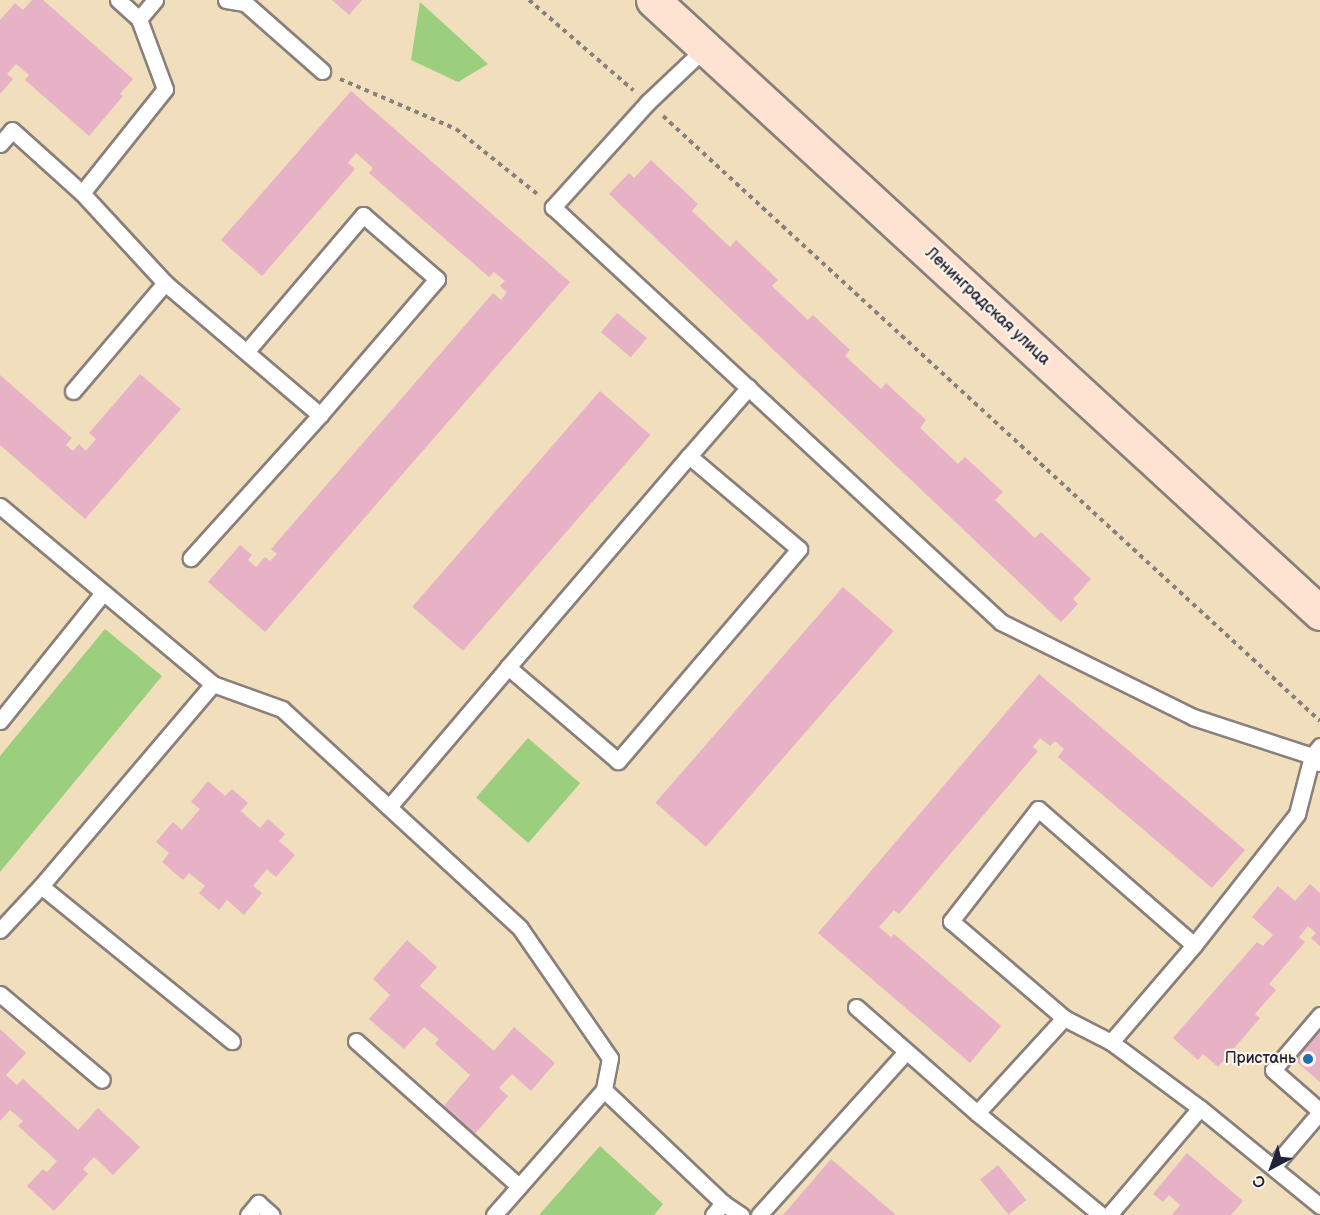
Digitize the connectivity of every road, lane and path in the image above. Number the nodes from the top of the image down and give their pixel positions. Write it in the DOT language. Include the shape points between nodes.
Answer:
graph roads {
  1 [pos="118,0"];
  2 [pos="155,0"];
  3 [pos="226,0"];
  4 [pos="529,0"];
  5 [pos="653,0"];
  6 [pos="139,18"];
  7 [pos="705,48"];
  8 [pos="322,71"];
  9 [pos="648,102"];
  10 [pos="0,144"];
  11 [pos="82,193"];
  12 [pos="554,207"];
  13 [pos="165,283"];
  14 [pos="247,351"];
  15 [pos="748,387"];
  16 [pos="73,391"];
  17 [pos="320,415"];
  18 [pos="689,456"];
  19 [pos="0,506"];
  20 [pos="191,558"];
  21 [pos="103,593"];
  22 [pos="1320,613"];
  23 [pos="508,667"];
  24 [pos="213,684"];
  25 [pos="0,721"];
  26 [pos="1320,721"];
  27 [pos="1317,755"];
  28 [pos="389,807"];
  29 [pos="41,886"];
  30 [pos="0,930"];
  31 [pos="1194,945"];
  32 [pos="0,994"];
  33 [pos="856,1007"];
  34 [pos="1320,1015"];
  35 [pos="1064,1018"];
  36 [pos="232,1041"];
  37 [pos="356,1041"];
  38 [pos="1110,1042"];
  39 [pos="906,1052"];
  40 [pos="102,1080"];
  41 [pos="604,1090"];
  42 [pos="1200,1107"];
  43 [pos="1320,1111"];
  44 [pos="977,1113"];
  45 [pos="1273,1167"];
  46 [pos="519,1186"];
  47 [pos="723,1203"];
  48 [pos="1320,1206"];
  49 [pos="248,1215"];
  50 [pos="272,1215"];
  51 [pos="494,1215"];
  52 [pos="712,1215"];
  53 [pos="741,1215"];
  54 [pos="759,1215"];
  55 [pos="1101,1215"];
  56 [pos="1109,1215"];
  1 -- 6 [label="lane"];
  2 -- 6 [label="lane"];
  3 -- 8 [label="lane" via="245,3"];
  4 -- 9 [label="path"];
  5 -- 7 [label="street, Ленинградская улица"];
  6 -- 11 [label="lane" via="165,89"];
  7 -- 9 [label="lane"];
  7 -- 22 [label="street, Ленинградская улица"];
  8 -- 12 [label="path" via="456,129"];
  9 -- 12 [label="lane"];
  9 -- 26 [label="path"];
  10 -- 11 [label="lane" via="12,130"];
  11 -- 13 [label="lane"];
  12 -- 15 [label="lane"];
  13 -- 14 [label="lane"];
  13 -- 16 [label="lane"];
  14 -- 17 [label="lane"];
  14 -- 17 [label="lane" via="363,215 421,264 437,279"];
  15 -- 18 [label="lane"];
  15 -- 27 [label="lane" via="1001,622 1194,717"];
  17 -- 20 [label="lane"];
  18 -- 23 [label="lane"];
  18 -- 23 [label="lane" via="799,549 618,761"];
  19 -- 21 [label="lane"];
  21 -- 24 [label="lane"];
  21 -- 25 [label="lane"];
  23 -- 28 [label="lane"];
  24 -- 28 [label="lane" via="282,709"];
  24 -- 29 [label="lane"];
  27 -- 31 [label="lane" via="1297,814"];
  28 -- 41 [label="lane" via="520,928 610,1058"];
  29 -- 30 [label="lane"];
  29 -- 36 [label="lane"];
  31 -- 35 [label="lane" via="1038,809 951,921"];
  31 -- 38 [label="lane"];
  32 -- 40 [label="lane"];
  33 -- 39 [label="lane"];
  34 -- 43 [label="lane" via="1273,1070"];
  35 -- 38 [label="lane"];
  35 -- 44 [label="lane"];
  37 -- 46 [label="lane"];
  38 -- 42 [label="lane"];
  39 -- 44 [label="lane"];
  39 -- 54 [label="lane"];
  41 -- 46 [label="lane"];
  41 -- 47 [label="lane"];
  42 -- 45 [label="lane"];
  42 -- 56 [label="lane"];
  43 -- 45 [label="lane"];
  44 -- 55 [label="lane"];
  45 -- 48 [label="lane"];
  46 -- 51 [label="lane"];
  47 -- 52 [label="lane"];
  47 -- 53 [label="lane"];
  49 -- 50 [label="lane" via="258,1203"];
}
